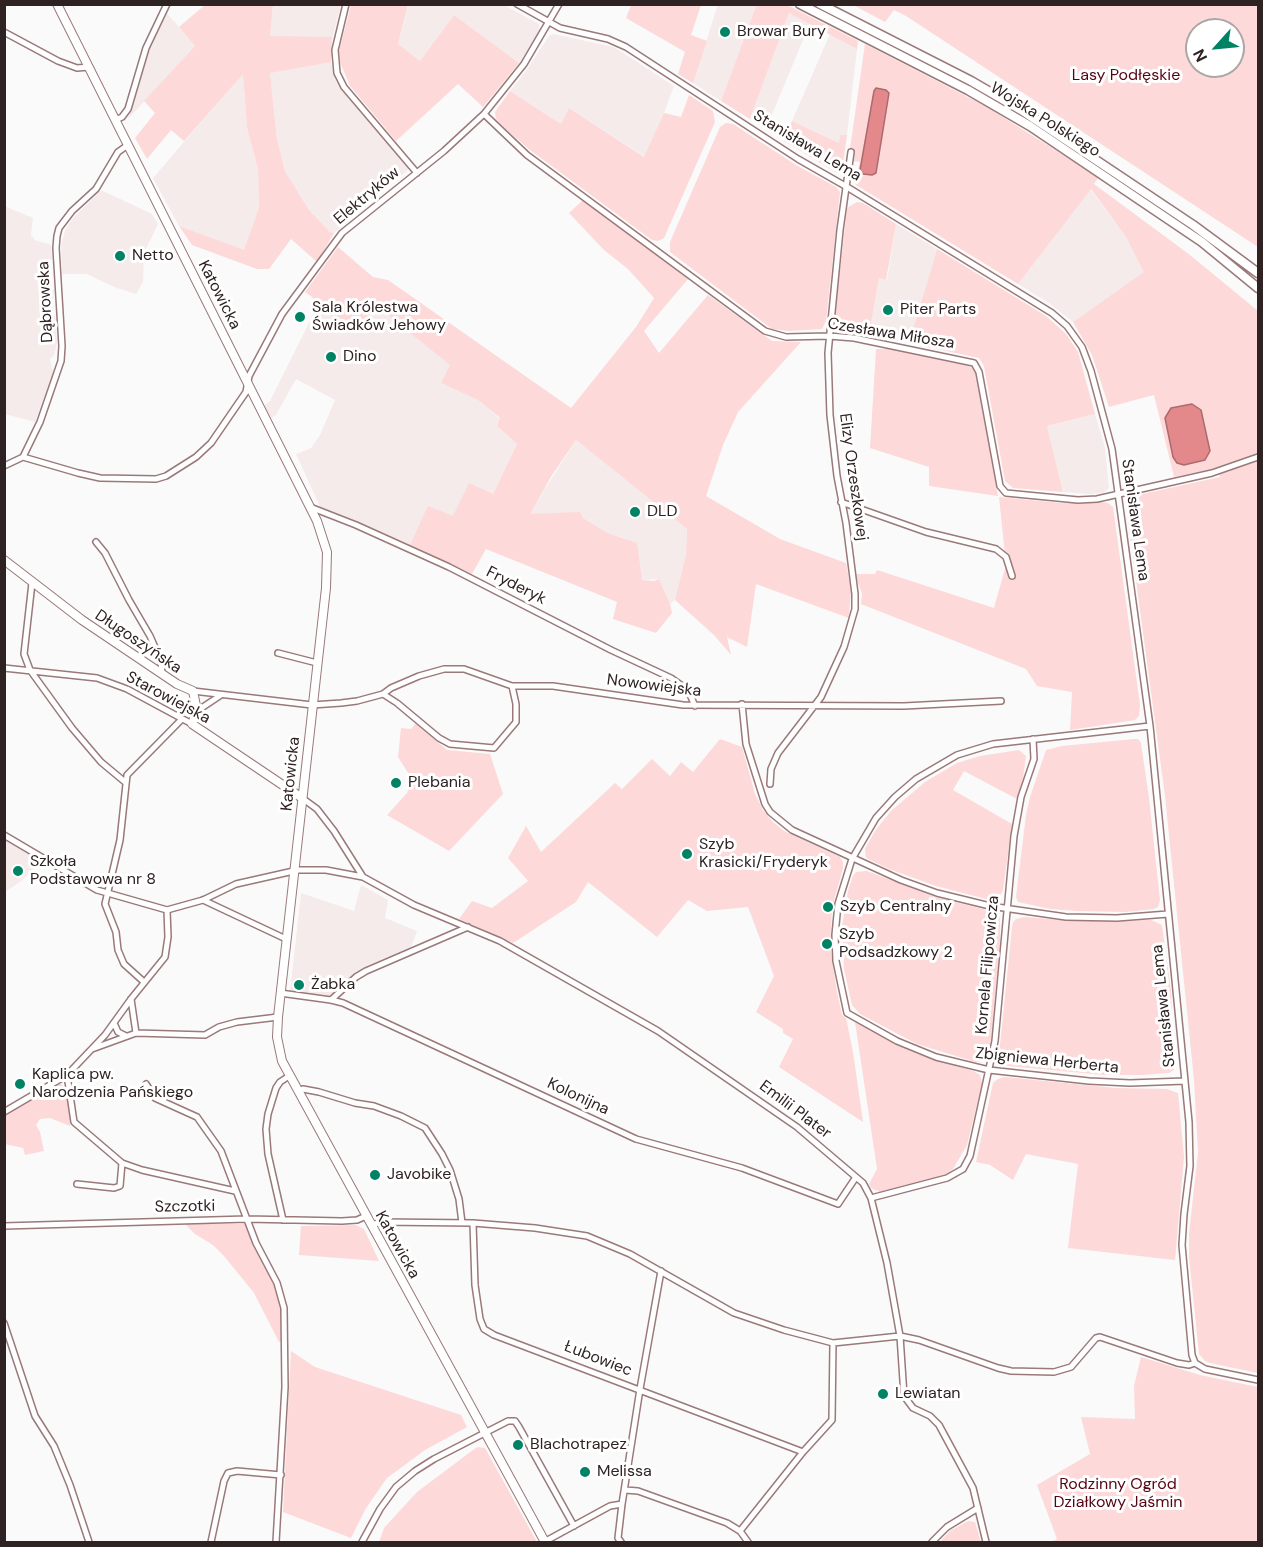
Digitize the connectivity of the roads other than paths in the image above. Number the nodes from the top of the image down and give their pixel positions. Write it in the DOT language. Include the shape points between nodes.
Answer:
graph roads {
  1 [pos="57,4"];
  2 [pos="167,4"];
  3 [pos="346,4"];
  4 [pos="517,4"];
  5 [pos="559,4"];
  6 [pos="800,4"];
  7 [pos="820,4"];
  8 [pos="550,23"];
  9 [pos="4,32"];
  10 [pos="89,67"];
  11 [pos="484,114"];
  12 [pos="116,120"];
  13 [pos="128,145"];
  14 [pos="851,152"];
  15 [pos="417,173"];
  16 [pos="847,187"];
  17 [pos="1258,273"];
  18 [pos="1258,288"];
  19 [pos="829,336"];
  20 [pos="248,382"];
  21 [pos="23,457"];
  22 [pos="1258,457"];
  23 [pos="4,466"];
  24 [pos="1118,495"];
  25 [pos="842,502"];
  26 [pos="310,507"];
  27 [pos="96,542"];
  28 [pos="4,560"];
  29 [pos="1012,576"];
  30 [pos="32,583"];
  31 [pos="278,653"];
  32 [pos="317,663"];
  33 [pos="4,668"];
  34 [pos="30,670"];
  35 [pos="162,674"];
  36 [pos="512,686"];
  37 [pos="193,691"];
  38 [pos="383,693"];
  39 [pos="221,694"];
  40 [pos="1001,701"];
  41 [pos="742,704"];
  42 [pos="815,704"];
  43 [pos="312,705"];
  44 [pos="695,705"];
  45 [pos="197,711"];
  46 [pos="182,719"];
  47 [pos="192,724"];
  48 [pos="1150,726"];
  49 [pos="1033,739"];
  50 [pos="125,782"];
  51 [pos="770,784"];
  52 [pos="302,798"];
  53 [pos="4,836"];
  54 [pos="852,859"];
  55 [pos="294,871"];
  56 [pos="363,877"];
  57 [pos="109,892"];
  58 [pos="203,900"];
  59 [pos="167,910"];
  60 [pos="1007,910"];
  61 [pos="1168,914"];
  62 [pos="468,927"];
  63 [pos="286,939"];
  64 [pos="144,982"];
  65 [pos="280,993"];
  66 [pos="131,999"];
  67 [pos="331,1000"];
  68 [pos="278,1017"];
  69 [pos="114,1023"];
  70 [pos="136,1033"];
  71 [pos="126,1036"];
  72 [pos="91,1050"];
  73 [pos="989,1070"];
  74 [pos="67,1075"];
  75 [pos="289,1076"];
  76 [pos="1185,1081"];
  77 [pos="146,1084"];
  78 [pos="298,1091"];
  79 [pos="4,1112"];
  80 [pos="122,1163"];
  81 [pos="856,1177"];
  82 [pos="77,1184"];
  83 [pos="235,1191"];
  84 [pos="871,1198"];
  85 [pos="366,1216"];
  86 [pos="247,1219"];
  87 [pos="283,1220"];
  88 [pos="462,1223"];
  89 [pos="473,1223"];
  90 [pos="371,1225"];
  91 [pos="4,1226"];
  92 [pos="661,1271"];
  93 [pos="4,1323"];
  94 [pos="900,1336"];
  95 [pos="833,1343"];
  96 [pos="1195,1363"];
  97 [pos="1258,1380"];
  98 [pos="640,1389"];
  99 [pos="485,1432"];
  100 [pos="803,1452"];
  101 [pos="281,1475"];
  102 [pos="626,1490"];
  103 [pos="622,1504"];
  104 [pos="978,1508"];
  105 [pos="574,1526"];
  106 [pos="740,1531"];
  107 [pos="88,1542"];
  108 [pos="211,1542"];
  109 [pos="276,1542"];
  110 [pos="362,1542"];
  111 [pos="545,1542"];
  112 [pos="621,1542"];
  113 [pos="748,1542"];
  114 [pos="932,1542"];
  115 [pos="986,1542"];
  1 -- 10 [label="street, Katowicka"];
  2 -- 12 [label="street" via="147,48 128,110"];
  3 -- 15 [label="street" via="334,50 337,73 344,87"];
  4 -- 8 [label="street, Stanisława Lema"];
  5 -- 8 [label="street, Elektryków"];
  6 -- 18 [label="main road, Wojska Polskiego" via="1030,126 1202,242"];
  7 -- 17 [label="main road, Wojska Polskiego" via="1021,110"];
  8 -- 11 [label="street, Elektryków" via="524,64"];
  8 -- 16 [label="street, Stanisława Lema" via="626,47"];
  9 -- 10 [label="street" via="58,61 77,68"];
  10 -- 12 [label="street, Katowicka"];
  11 -- 15 [label="street, Elektryków"];
  11 -- 19 [label="street, Czesława Miłosza" via="527,155 759,328 786,337"];
  12 -- 13 [label="street, Katowicka"];
  13 -- 20 [label="street, Katowicka"];
  13 -- 21 [label="street, Dąbrowska" via="115,155 96,189 65,219 57,236 61,361"];
  14 -- 16 [label="street, Elizy Orzeszkowej"];
  15 -- 20 [label="street, Elektryków" via="342,234 282,314"];
  16 -- 19 [label="street, Elizy Orzeszkowej"];
  16 -- 24 [label="street, Stanisława Lema" via="1045,308 1067,326 1088,360 1107,428"];
  19 -- 24 [label="street, Czesława Miłosza" via="976,365 1000,486 1006,493 1078,500"];
  19 -- 25 [label="street, Elizy Orzeszkowej" via="830,416"];
  20 -- 21 [label="street, Elektryków" via="246,392 212,443 166,476 100,478"];
  20 -- 26 [label="street, Katowicka"];
  21 -- 23 [label="street"];
  22 -- 24 [label="street, Czesława Miłosza" via="1223,470"];
  24 -- 48 [label="street, Stanisława Lema"];
  25 -- 29 [label="street" via="926,532 996,549 1006,557"];
  25 -- 42 [label="street, Elizy Orzeszkowej" via="855,609 844,647"];
  26 -- 32 [label="street, Katowicka" via="327,552"];
  26 -- 44 [label="street, Fryderyk" via="449,567 671,678 688,690"];
  27 -- 35 [label="street" via="150,636"];
  28 -- 30 [label="street, Długoszyńska"];
  30 -- 34 [label="street" via="24,654"];
  30 -- 35 [label="street, Długoszyńska"];
  31 -- 32 [label="street"];
  32 -- 43 [label="street, Katowicka"];
  33 -- 34 [label="street, Starowiejska"];
  34 -- 46 [label="street, Starowiejska" via="97,678"];
  34 -- 50 [label="street" via="101,762"];
  35 -- 37 [label="street, Długoszyńska"];
  36 -- 38 [label="street, Nowowiejska" via="464,669 444,669"];
  36 -- 38 [label="street" via="516,722 494,748 450,744"];
  36 -- 44 [label="street, Nowowiejska" via="553,686"];
  37 -- 39 [label="street, Długoszyńska"];
  37 -- 45 [label="street"];
  38 -- 43 [label="street, Nowowiejska" via="357,701"];
  39 -- 43 [label="street, Długoszyńska"];
  39 -- 45 [label="street"];
  40 -- 42 [label="street, Nowowiejska" via="904,706"];
  41 -- 42 [label="street, Nowowiejska"];
  41 -- 44 [label="street, Nowowiejska"];
  41 -- 54 [label="street" via="748,752 770,812 792,830"];
  42 -- 51 [label="street, Elizy Orzeszkowej" via="778,753"];
  43 -- 52 [label="street, Katowicka"];
  45 -- 47 [label="street"];
  46 -- 47 [label="street, Starowiejska"];
  46 -- 50 [label="street" via="127,775"];
  47 -- 52 [label="street, Starowiejska"];
  48 -- 49 [label="street, Zbigniewa Herberta"];
  48 -- 61 [label="street, Stanisława Lema"];
  49 -- 54 [label="street, Zbigniewa Herberta" via="975,749 924,773 882,811"];
  49 -- 60 [label="street, Kornela Filipowicza" via="1034,759 1021,797 1014,836"];
  50 -- 57 [label="street" via="120,840"];
  52 -- 55 [label="street, Katowicka"];
  52 -- 56 [label="street, Emilii Plater" via="334,831"];
  53 -- 57 [label="street" via="97,890"];
  54 -- 60 [label="street" via="919,887"];
  54 -- 73 [label="street, Zbigniewa Herberta" via="839,898 835,935 846,1013 918,1051"];
  55 -- 56 [label="street, Emilii Plater" via="326,870"];
  55 -- 58 [label="street, Emilii Plater" via="236,884"];
  55 -- 63 [label="street, Katowicka"];
  56 -- 62 [label="street, Emilii Plater" via="414,905"];
  57 -- 59 [label="street"];
  57 -- 64 [label="street" via="105,904 118,950 124,964"];
  58 -- 59 [label="street, Emilii Plater"];
  58 -- 63 [label="street"];
  59 -- 64 [label="street" via="165,957"];
  60 -- 61 [label="street" via="1099,918"];
  60 -- 73 [label="street, Kornela Filipowicza" via="997,1028"];
  61 -- 76 [label="street, Stanisława Lema"];
  62 -- 67 [label="street" via="366,971"];
  62 -- 81 [label="street, Emilii Plater" via="511,947 658,1031 779,1113"];
  63 -- 65 [label="street, Katowicka"];
  64 -- 66 [label="street"];
  65 -- 67 [label="street, Kolonijna"];
  65 -- 68 [label="street, Katowicka"];
  66 -- 69 [label="street"];
  66 -- 70 [label="street"];
  67 -- 81 [label="street, Kolonijna" via="636,1139 742,1168 838,1204"];
  68 -- 70 [label="street" via="237,1022 204,1035"];
  68 -- 75 [label="street, Katowicka" via="279,1047"];
  69 -- 71 [label="street" via="118,1032"];
  69 -- 72 [label="street"];
  70 -- 71 [label="street"];
  71 -- 72 [label="street"];
  72 -- 74 [label="street"];
  73 -- 76 [label="street, Zbigniewa Herberta" via="1105,1082"];
  73 -- 84 [label="street, Kornela Filipowicza" via="970,1156 963,1169 947,1178"];
  74 -- 79 [label="street"];
  74 -- 80 [label="street" via="74,1122"];
  75 -- 78 [label="street, Katowicka"];
  75 -- 87 [label="street" via="276,1088 266,1129"];
  76 -- 96 [label="street, Stanisława Lema" via="1191,1146 1183,1256"];
  77 -- 83 [label="street" via="155,1098 197,1117 221,1151"];
  78 -- 85 [label="street, Katowicka"];
  78 -- 88 [label="street" via="319,1092 374,1106 425,1128 450,1170"];
  80 -- 82 [label="street" via="120,1186"];
  80 -- 83 [label="street"];
  81 -- 84 [label="street, Emilii Plater"];
  83 -- 86 [label="street"];
  84 -- 94 [label="street, Emilii Plater"];
  85 -- 87 [label="street, Szczotki" via="352,1221"];
  85 -- 90 [label="street, Katowicka"];
  86 -- 87 [label="street, Szczotki"];
  86 -- 91 [label="street, Szczotki"];
  86 -- 101 [label="street" via="277,1283 284,1308"];
  88 -- 89 [label="street"];
  88 -- 90 [label="street"];
  89 -- 92 [label="street" via="587,1236"];
  89 -- 98 [label="street, Łubowiec" via="475,1285 484,1329"];
  90 -- 99 [label="street, Katowicka"];
  92 -- 95 [label="street" via="734,1313"];
  92 -- 98 [label="street"];
  93 -- 107 [label="street" via="35,1416 54,1446"];
  94 -- 95 [label="street"];
  94 -- 96 [label="street" via="1011,1371 1062,1371 1100,1337 1177,1363"];
  94 -- 104 [label="street, Emilii Plater" via="904,1396 913,1408 939,1425 974,1488"];
  95 -- 100 [label="street" via="832,1420"];
  96 -- 97 [label="street" via="1205,1369"];
  98 -- 100 [label="street, Łubowiec"];
  98 -- 102 [label="street"];
  99 -- 105 [label="street" via="515,1421"];
  99 -- 110 [label="street" via="434,1459 396,1487"];
  99 -- 111 [label="street, Katowicka"];
  100 -- 106 [label="street"];
  101 -- 108 [label="street" via="228,1473"];
  101 -- 109 [label="street"];
  102 -- 103 [label="street"];
  102 -- 106 [label="street" via="727,1523"];
  103 -- 105 [label="street" via="610,1506"];
  103 -- 112 [label="street" via="618,1538"];
  104 -- 114 [label="street" via="947,1527"];
  104 -- 115 [label="street, Emilii Plater"];
  105 -- 111 [label="street"];
  106 -- 113 [label="street"];
}
